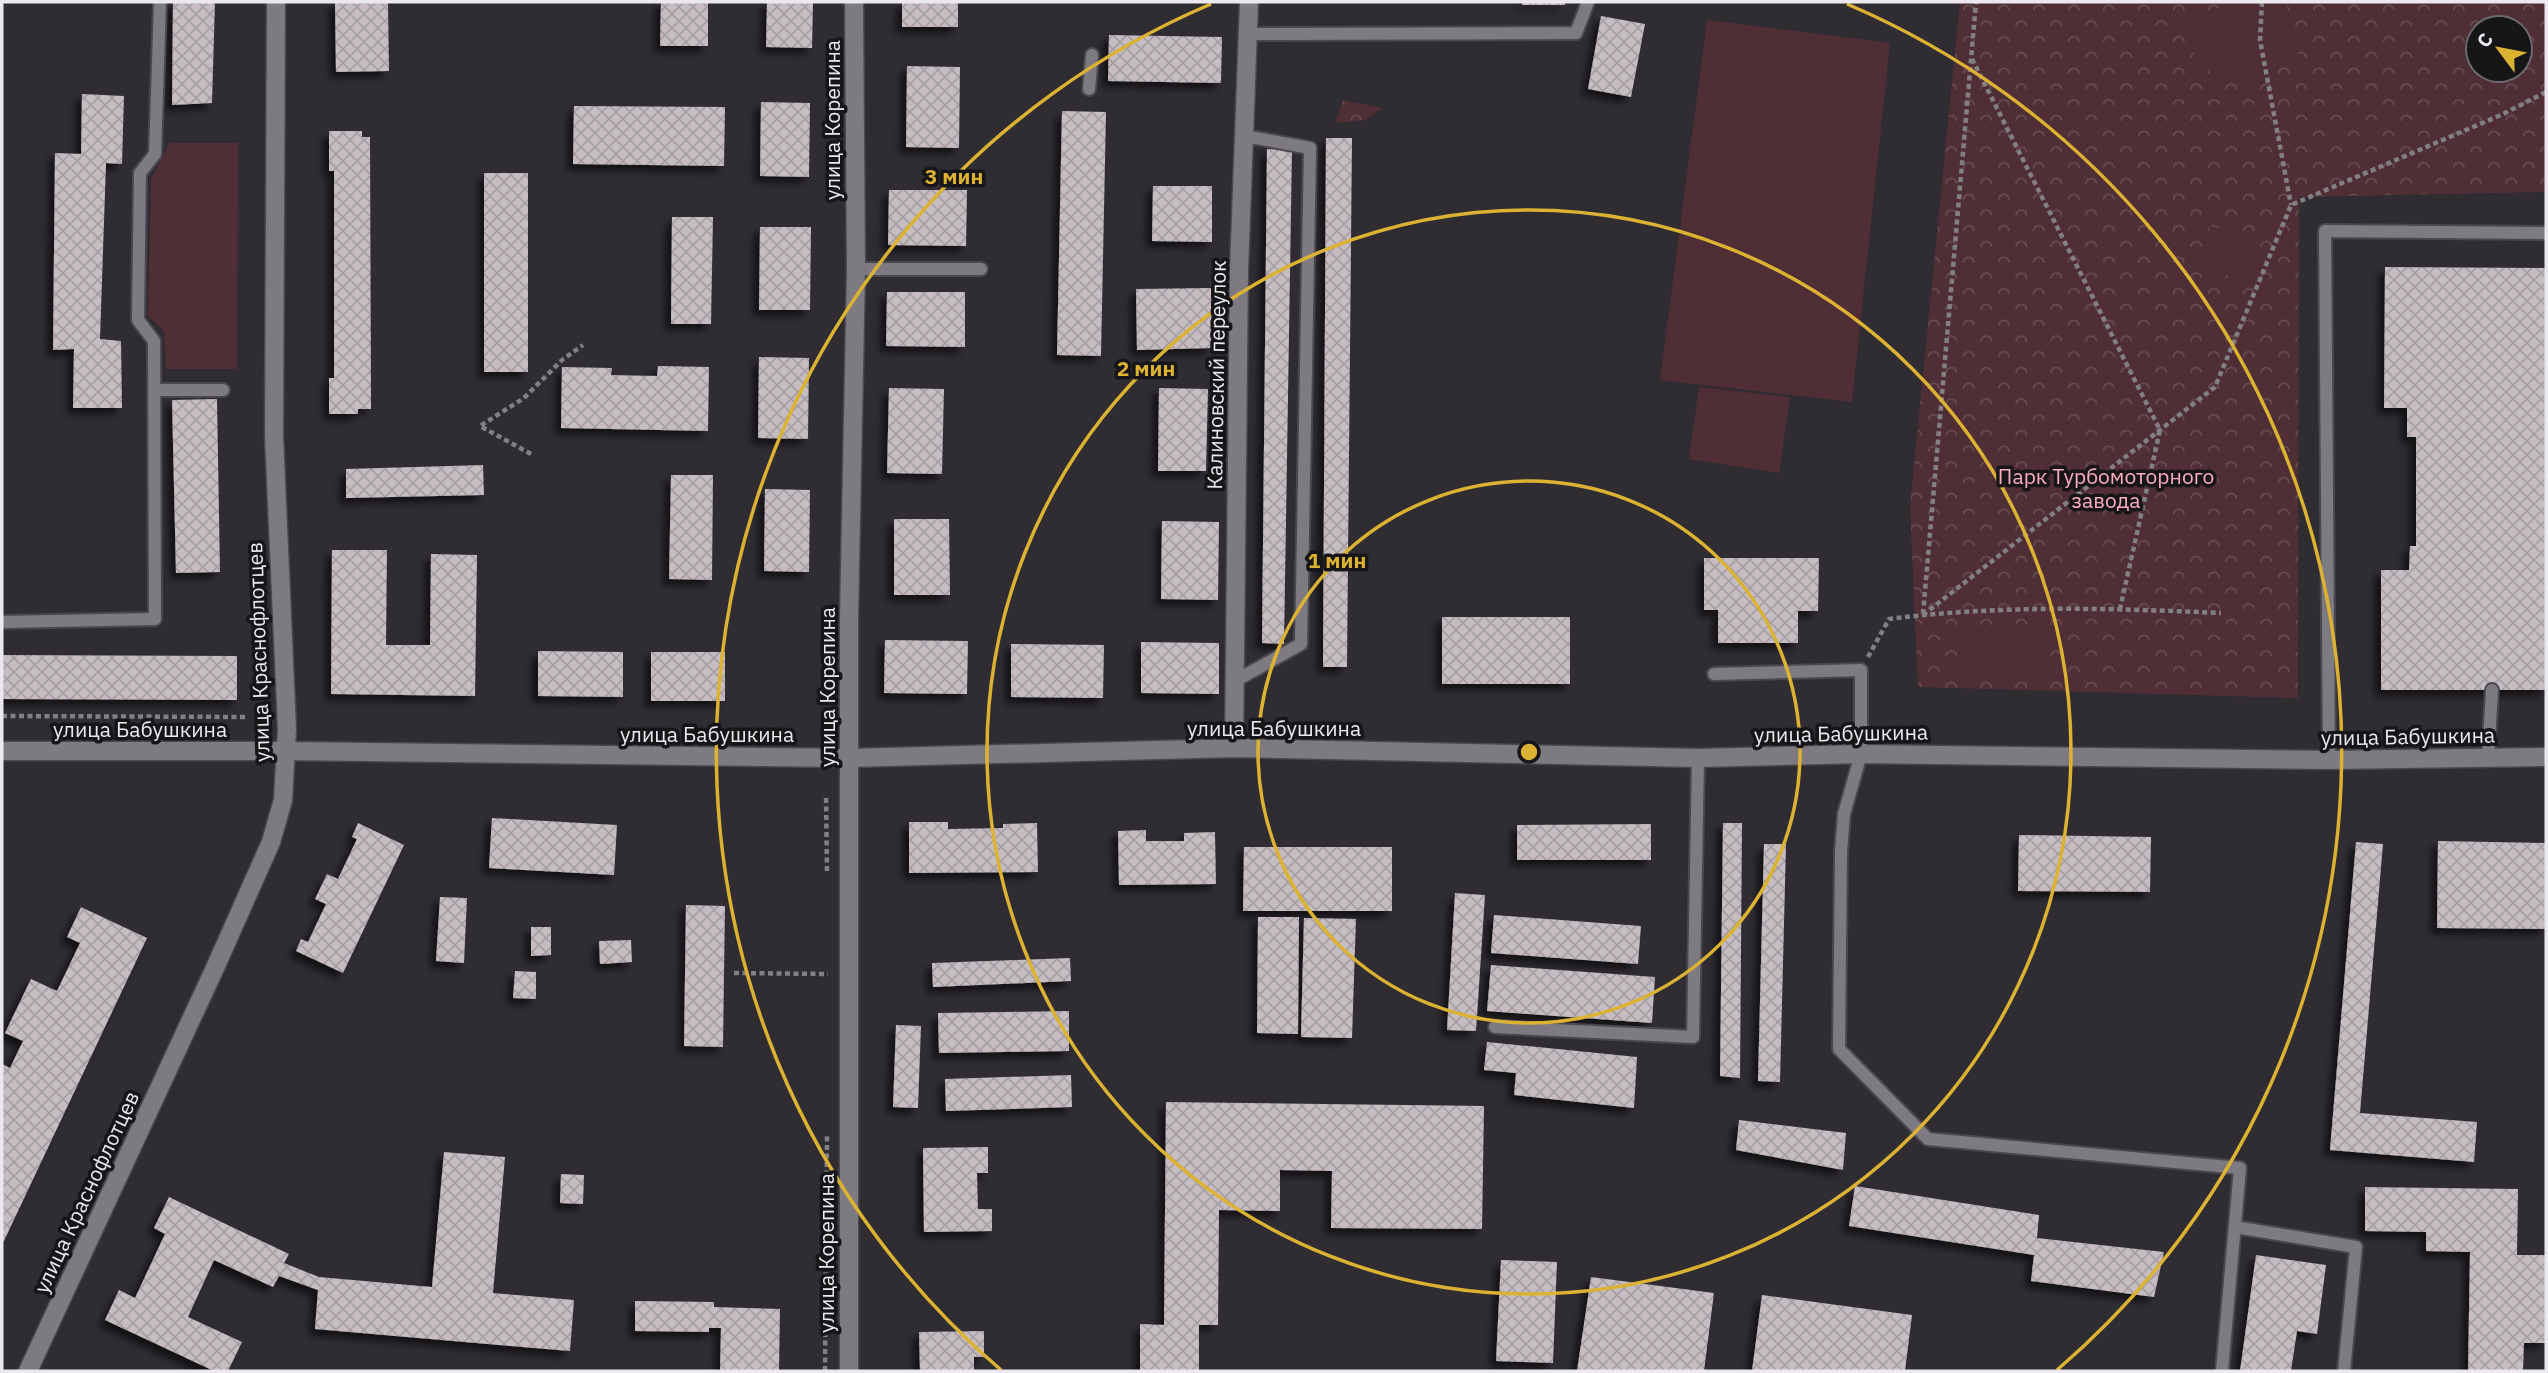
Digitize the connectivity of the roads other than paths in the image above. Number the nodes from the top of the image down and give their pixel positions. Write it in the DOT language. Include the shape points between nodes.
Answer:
graph roads {
  1 [pos="160,2"];
  2 [pos="276,2"];
  3 [pos="855,2"];
  4 [pos="1249,2"];
  5 [pos="1588,2"];
  6 [pos="1249,33"];
  7 [pos="1092,55"];
  8 [pos="1089,89"];
  9 [pos="1245,136"];
  10 [pos="2546,233"];
  11 [pos="856,269"];
  12 [pos="981,270"];
  13 [pos="154,390"];
  14 [pos="223,390"];
  15 [pos="2,622"];
  16 [pos="1714,674"];
  17 [pos="1235,681"];
  18 [pos="2492,690"];
  19 [pos="1234,748"];
  20 [pos="2,751"];
  21 [pos="286,751"];
  22 [pos="1861,754"];
  23 [pos="2546,757"];
  24 [pos="849,758"];
  25 [pos="1698,758"];
  26 [pos="2488,758"];
  27 [pos="2329,760"];
  28 [pos="1494,1027"];
  29 [pos="2235,1227"];
  30 [pos="28,1371"];
  31 [pos="849,1371"];
  32 [pos="2222,1371"];
  33 [pos="2344,1371"];
  1 -- 13 [label="lane" via="155,154 140,173 138,293 138,320 154,341"];
  2 -- 21 [label="street, улица Краснофлотцев" via="274,436"];
  3 -- 11 [label="street, улица Корепина"];
  4 -- 6 [label="street, Калиновский переулок"];
  5 -- 6 [label="lane" via="1576,33"];
  6 -- 9 [label="street, Калиновский переулок"];
  7 -- 8 [label="lane"];
  9 -- 17 [label="street, Калиновский переулок" via="1239,270"];
  9 -- 17 [label="lane" via="1310,148 1302,631 1301,644"];
  10 -- 27 [label="lane" via="2325,231"];
  11 -- 12 [label="lane"];
  11 -- 24 [label="street, улица Корепина"];
  13 -- 14 [label="lane"];
  13 -- 15 [label="lane" via="155,619"];
  16 -- 22 [label="lane" via="1861,670"];
  17 -- 19 [label="street, Калиновский переулок"];
  18 -- 26 [label="lane"];
  19 -- 24 [label="street, улица Бабушкина"];
  19 -- 25 [label="street, улица Бабушкина"];
  20 -- 21 [label="street, улица Бабушкина"];
  21 -- 24 [label="street, улица Бабушкина"];
  21 -- 30 [label="street, улица Краснофлотцев" via="283,800 271,842"];
  22 -- 25 [label="street, улица Бабушкина"];
  22 -- 27 [label="street, улица Бабушкина"];
  22 -- 29 [label="lane" via="1844,814 1841,851 1839,1049 1928,1139 2240,1168"];
  23 -- 26 [label="street, улица Бабушкина"];
  24 -- 31 [label="street, улица Корепина"];
  25 -- 28 [label="lane" via="1693,1037"];
  26 -- 27 [label="street, улица Бабушкина"];
  29 -- 32 [label="lane"];
  29 -- 33 [label="lane" via="2356,1247"];
}
